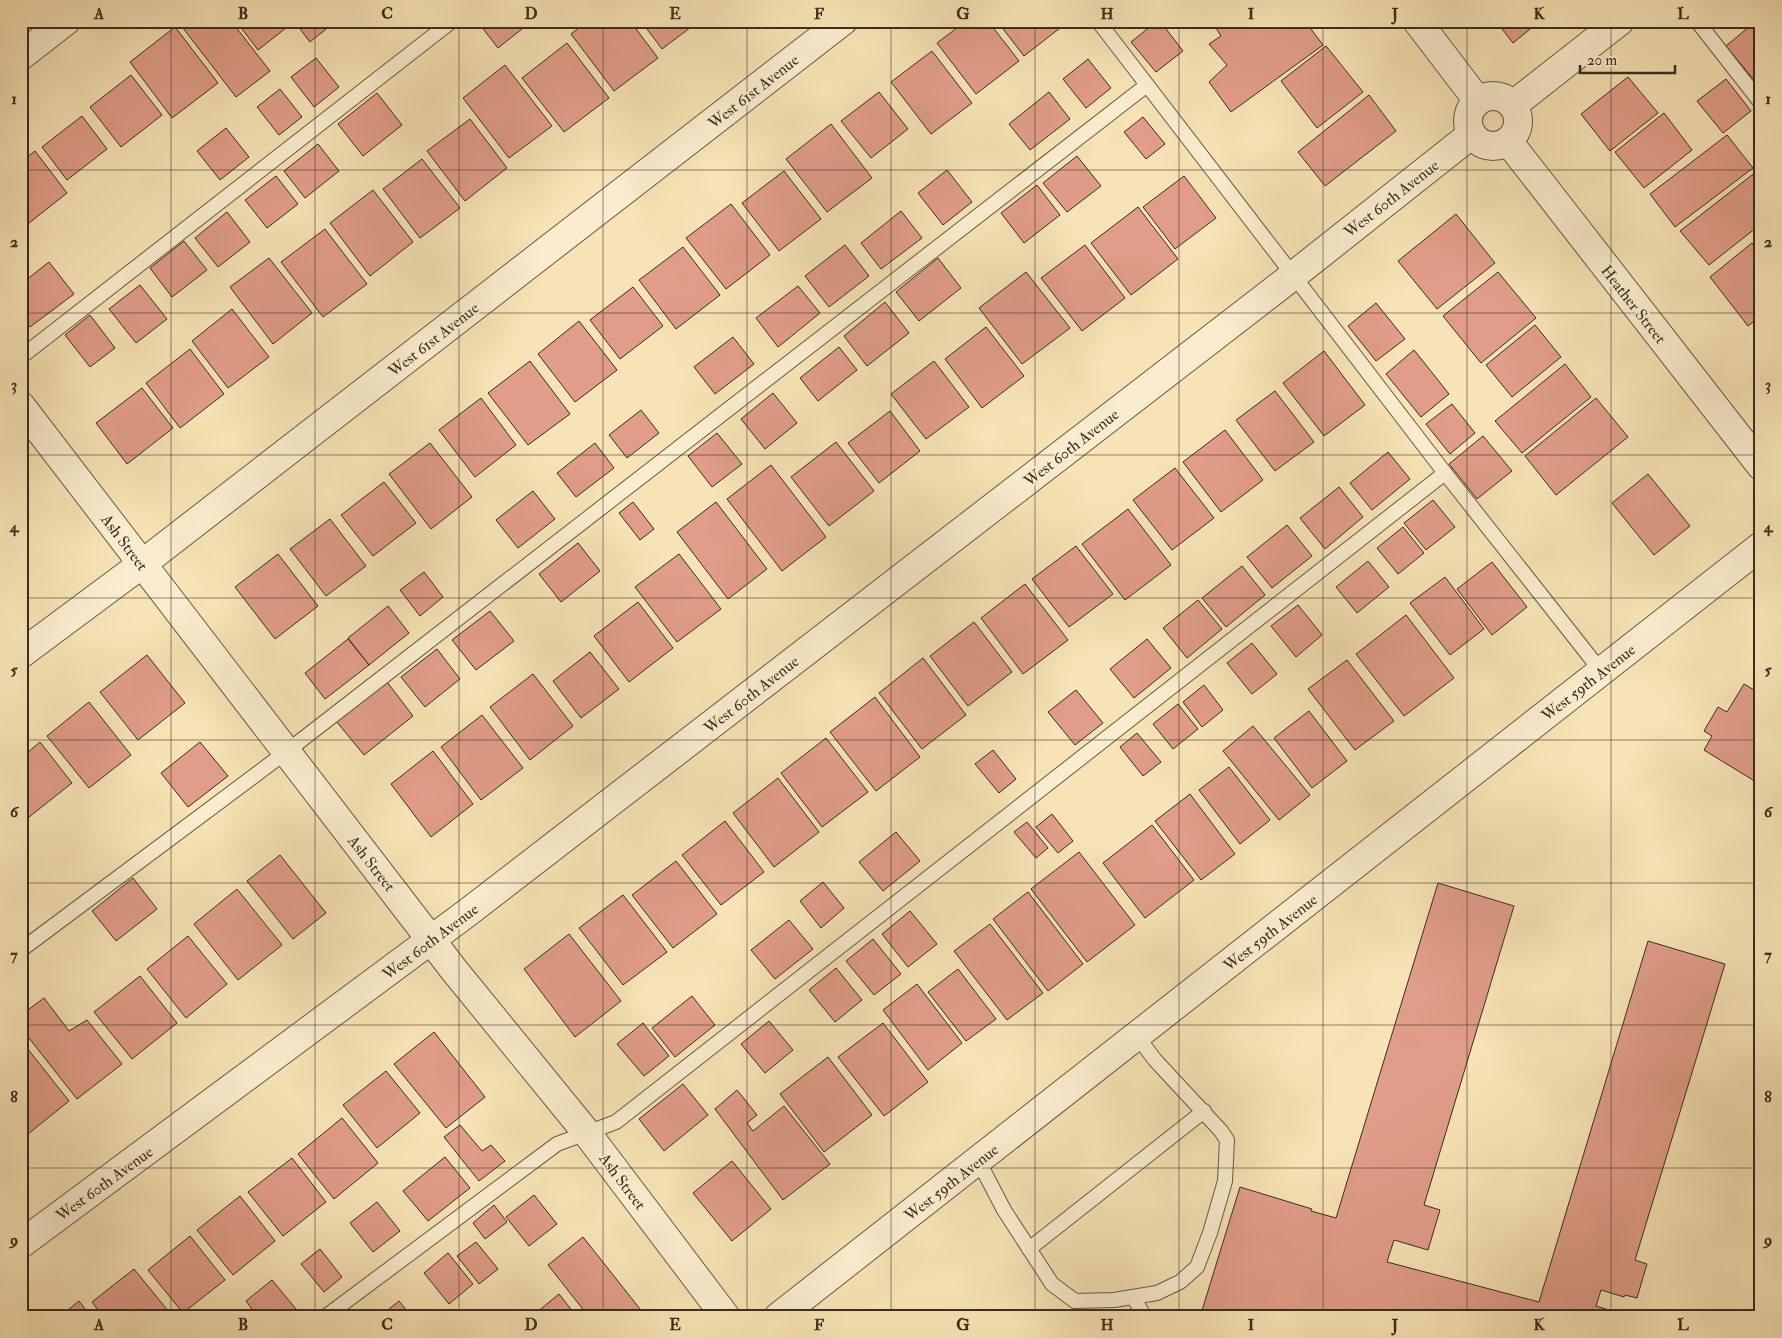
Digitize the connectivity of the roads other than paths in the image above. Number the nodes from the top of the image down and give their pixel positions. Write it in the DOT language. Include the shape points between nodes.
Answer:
graph roads {
  1 [pos="66,21"];
  2 [pos="452,21"];
  3 [pos="843,21"];
  4 [pos="1098,21"];
  5 [pos="1416,21"];
  6 [pos="1620,21"];
  7 [pos="1696,21"];
  8 [pos="21,56"];
  9 [pos="1147,84"];
  10 [pos="1478,101"];
  11 [pos="1761,103"];
  12 [pos="1513,105"];
  13 [pos="1472,134"];
  14 [pos="1508,141"];
  15 [pos="1294,275"];
  16 [pos="21,356"];
  17 [pos="21,406"];
  18 [pos="1761,466"];
  19 [pos="1445,473"];
  20 [pos="1761,546"];
  21 [pos="142,564"];
  22 [pos="21,654"];
  23 [pos="1601,671"];
  24 [pos="286,752"];
  25 [pos="431,940"];
  26 [pos="21,950"];
  27 [pos="1137,1036"];
  28 [pos="1204,1111"];
  29 [pos="586,1132"];
  30 [pos="978,1160"];
  31 [pos="21,1244"];
  32 [pos="1029,1249"];
  33 [pos="1133,1297"];
  34 [pos="325,1317"];
  35 [pos="726,1317"];
  36 [pos="778,1317"];
  37 [pos="1145,1317"];
  1 -- 8 [label="street"];
  2 -- 16 [label="lane"];
  3 -- 21 [label="street, West 61st Avenue"];
  4 -- 9 [label="lane"];
  5 -- 10 [label="street"];
  6 -- 12 [label="street"];
  7 -- 11 [label="lane"];
  9 -- 15 [label="lane"];
  9 -- 24 [label="lane"];
  10 -- 12 [label="street" via="1484,97 1500,96"];
  10 -- 13 [label="street" via="1469,113"];
  12 -- 14 [label="street" via="1518,128"];
  13 -- 14 [label="street" via="1493,146"];
  13 -- 15 [label="street, West 60th Avenue"];
  14 -- 18 [label="street, Heather Street"];
  15 -- 19 [label="lane"];
  15 -- 25 [label="street, West 60th Avenue"];
  17 -- 21 [label="street, Ash Street"];
  19 -- 23 [label="lane"];
  19 -- 29 [label="lane" via="616,1122"];
  20 -- 23 [label="street, West 59th Avenue"];
  21 -- 22 [label="street, West 61st Avenue"];
  21 -- 24 [label="street, Ash Street"];
  23 -- 27 [label="street, West 59th Avenue"];
  24 -- 25 [label="street, Ash Street"];
  24 -- 26 [label="lane"];
  25 -- 29 [label="street, Ash Street"];
  25 -- 31 [label="street, West 60th Avenue"];
  27 -- 28 [label="lane" via="1155,1060"];
  27 -- 30 [label="street, West 59th Avenue"];
  28 -- 32 [label="lane"];
  28 -- 33 [label="lane" via="1227,1140 1225,1181 1210,1233 1197,1266 1180,1282 1157,1293"];
  29 -- 34 [label="lane" via="557,1144"];
  29 -- 35 [label="street, Ash Street"];
  30 -- 32 [label="lane"];
  30 -- 36 [label="street, West 59th Avenue"];
  32 -- 33 [label="lane" via="1052,1284 1075,1301"];
  33 -- 37 [label="lane"];
}
